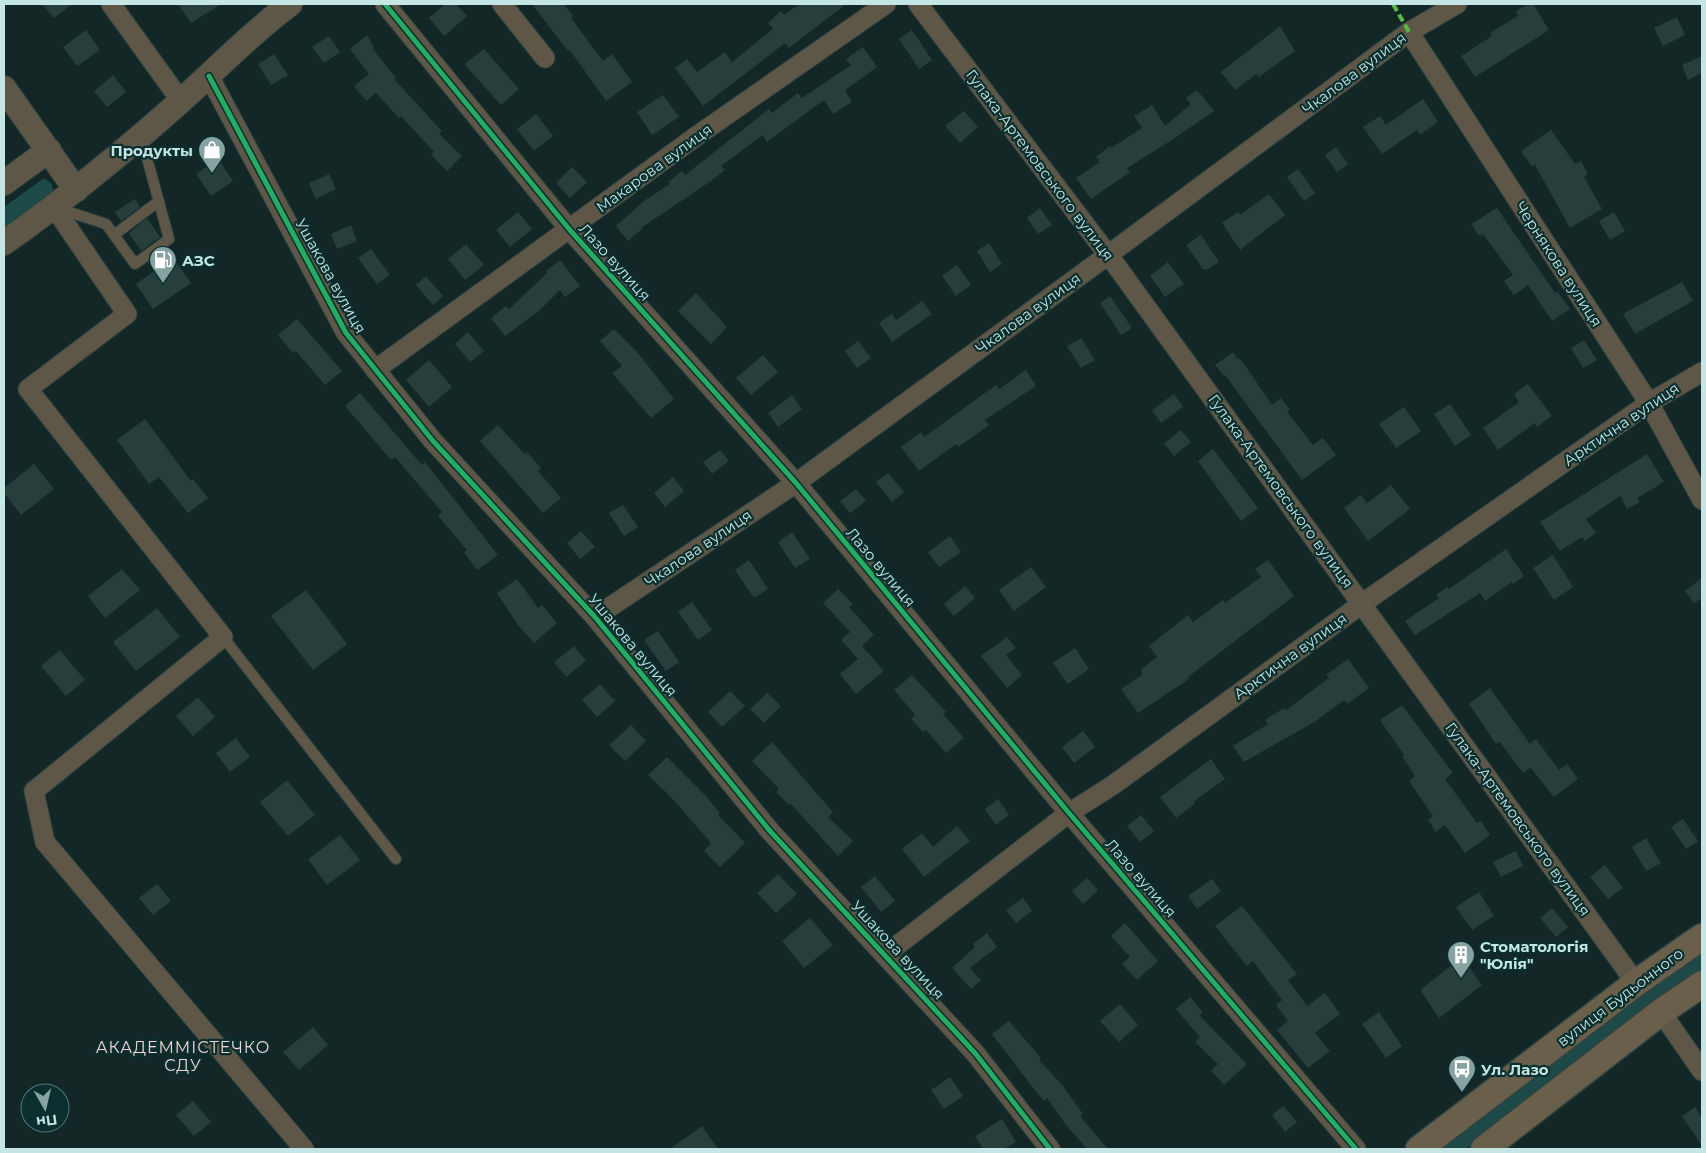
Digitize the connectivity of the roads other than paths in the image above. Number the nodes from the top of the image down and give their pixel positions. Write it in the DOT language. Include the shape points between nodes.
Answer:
graph roads {
  1 [pos="111,4"];
  2 [pos="290,4"];
  3 [pos="384,4"];
  4 [pos="502,4"];
  5 [pos="886,4"];
  6 [pos="918,4"];
  7 [pos="1457,4"];
  8 [pos="1409,32"];
  9 [pos="545,58"];
  10 [pos="208,76"];
  11 [pos="4,88"];
  12 [pos="181,101"];
  13 [pos="141,136"];
  14 [pos="49,150"];
  15 [pos="4,183"];
  16 [pos="76,190"];
  17 [pos="159,201"];
  18 [pos="54,207"];
  19 [pos="569,229"];
  20 [pos="114,234"];
  21 [pos="4,243"];
  22 [pos="1108,255"];
  23 [pos="375,370"];
  24 [pos="1702,372"];
  25 [pos="1649,403"];
  26 [pos="796,483"];
  27 [pos="1702,500"];
  28 [pos="1363,603"];
  29 [pos="595,617"];
  30 [pos="223,637"];
  31 [pos="1069,813"];
  32 [pos="396,859"];
  33 [pos="1702,937"];
  34 [pos="886,954"];
  35 [pos="1636,983"];
  36 [pos="1702,984"];
  37 [pos="1661,1012"];
  38 [pos="1702,1071"];
  39 [pos="304,1149"];
  40 [pos="1050,1149"];
  41 [pos="1356,1149"];
  42 [pos="1419,1149"];
  43 [pos="1484,1149"];
  1 -- 12 [label="street"];
  2 -- 10 [label="street"];
  3 -- 19 [label="street, Лазо вулиця"];
  4 -- 9 [label="street"];
  5 -- 19 [label="street, Макарова вулиця" via="698,134"];
  6 -- 22 [label="street, Гулака-Артемовського вулиця"];
  7 -- 8 [label="street, Чкалова вулиця"];
  8 -- 22 [label="street, Чкалова вулиця"];
  8 -- 25 [label="street, Чернякова вулиця"];
  10 -- 12 [label="street"];
  10 -- 23 [label="street, Ушакова вулиця" via="346,333"];
  11 -- 14 [label="street"];
  12 -- 13 [label="street"];
  13 -- 16 [label="street"];
  13 -- 17 [label="lane"];
  14 -- 15 [label="street"];
  14 -- 16 [label="street"];
  16 -- 18 [label="street"];
  17 -- 20 [label="lane"];
  17 -- 20 [label="lane" via="169,239 135,264"];
  18 -- 20 [label="lane" via="106,224"];
  18 -- 21 [label="street"];
  18 -- 30 [label="street" via="127,314 28,389"];
  19 -- 23 [label="street, Макарова вулиця"];
  19 -- 26 [label="street, Лазо вулиця"];
  22 -- 26 [label="street, Чкалова вулиця"];
  22 -- 28 [label="street, Гулака-Артемовського вулиця"];
  23 -- 29 [label="street, Ушакова вулиця" via="433,441"];
  24 -- 25 [label="street, Арктична вулиця"];
  25 -- 27 [label="street, Чернякова вулиця"];
  25 -- 28 [label="street, Арктична вулиця"];
  26 -- 29 [label="street, Чкалова вулиця"];
  26 -- 31 [label="street, Лазо вулиця"];
  28 -- 31 [label="street, Арктична вулиця" via="1113,785"];
  28 -- 35 [label="street, Гулака-Артемовського вулиця"];
  29 -- 34 [label="street, Ушакова вулиця" via="770,831"];
  30 -- 32 [label="lane"];
  30 -- 39 [label="street" via="34,791 45,842"];
  31 -- 34 [label="street, Арктична вулиця"];
  31 -- 41 [label="street, Лазо вулиця"];
  33 -- 35 [label="main road, вулиця Будьонного"];
  34 -- 40 [label="street, Ушакова вулиця" via="975,1053"];
  35 -- 42 [label="main road, вулиця Будьонного"];
  36 -- 37 [label="main road"];
  37 -- 38 [label="street"];
  37 -- 43 [label="main road"];
}
